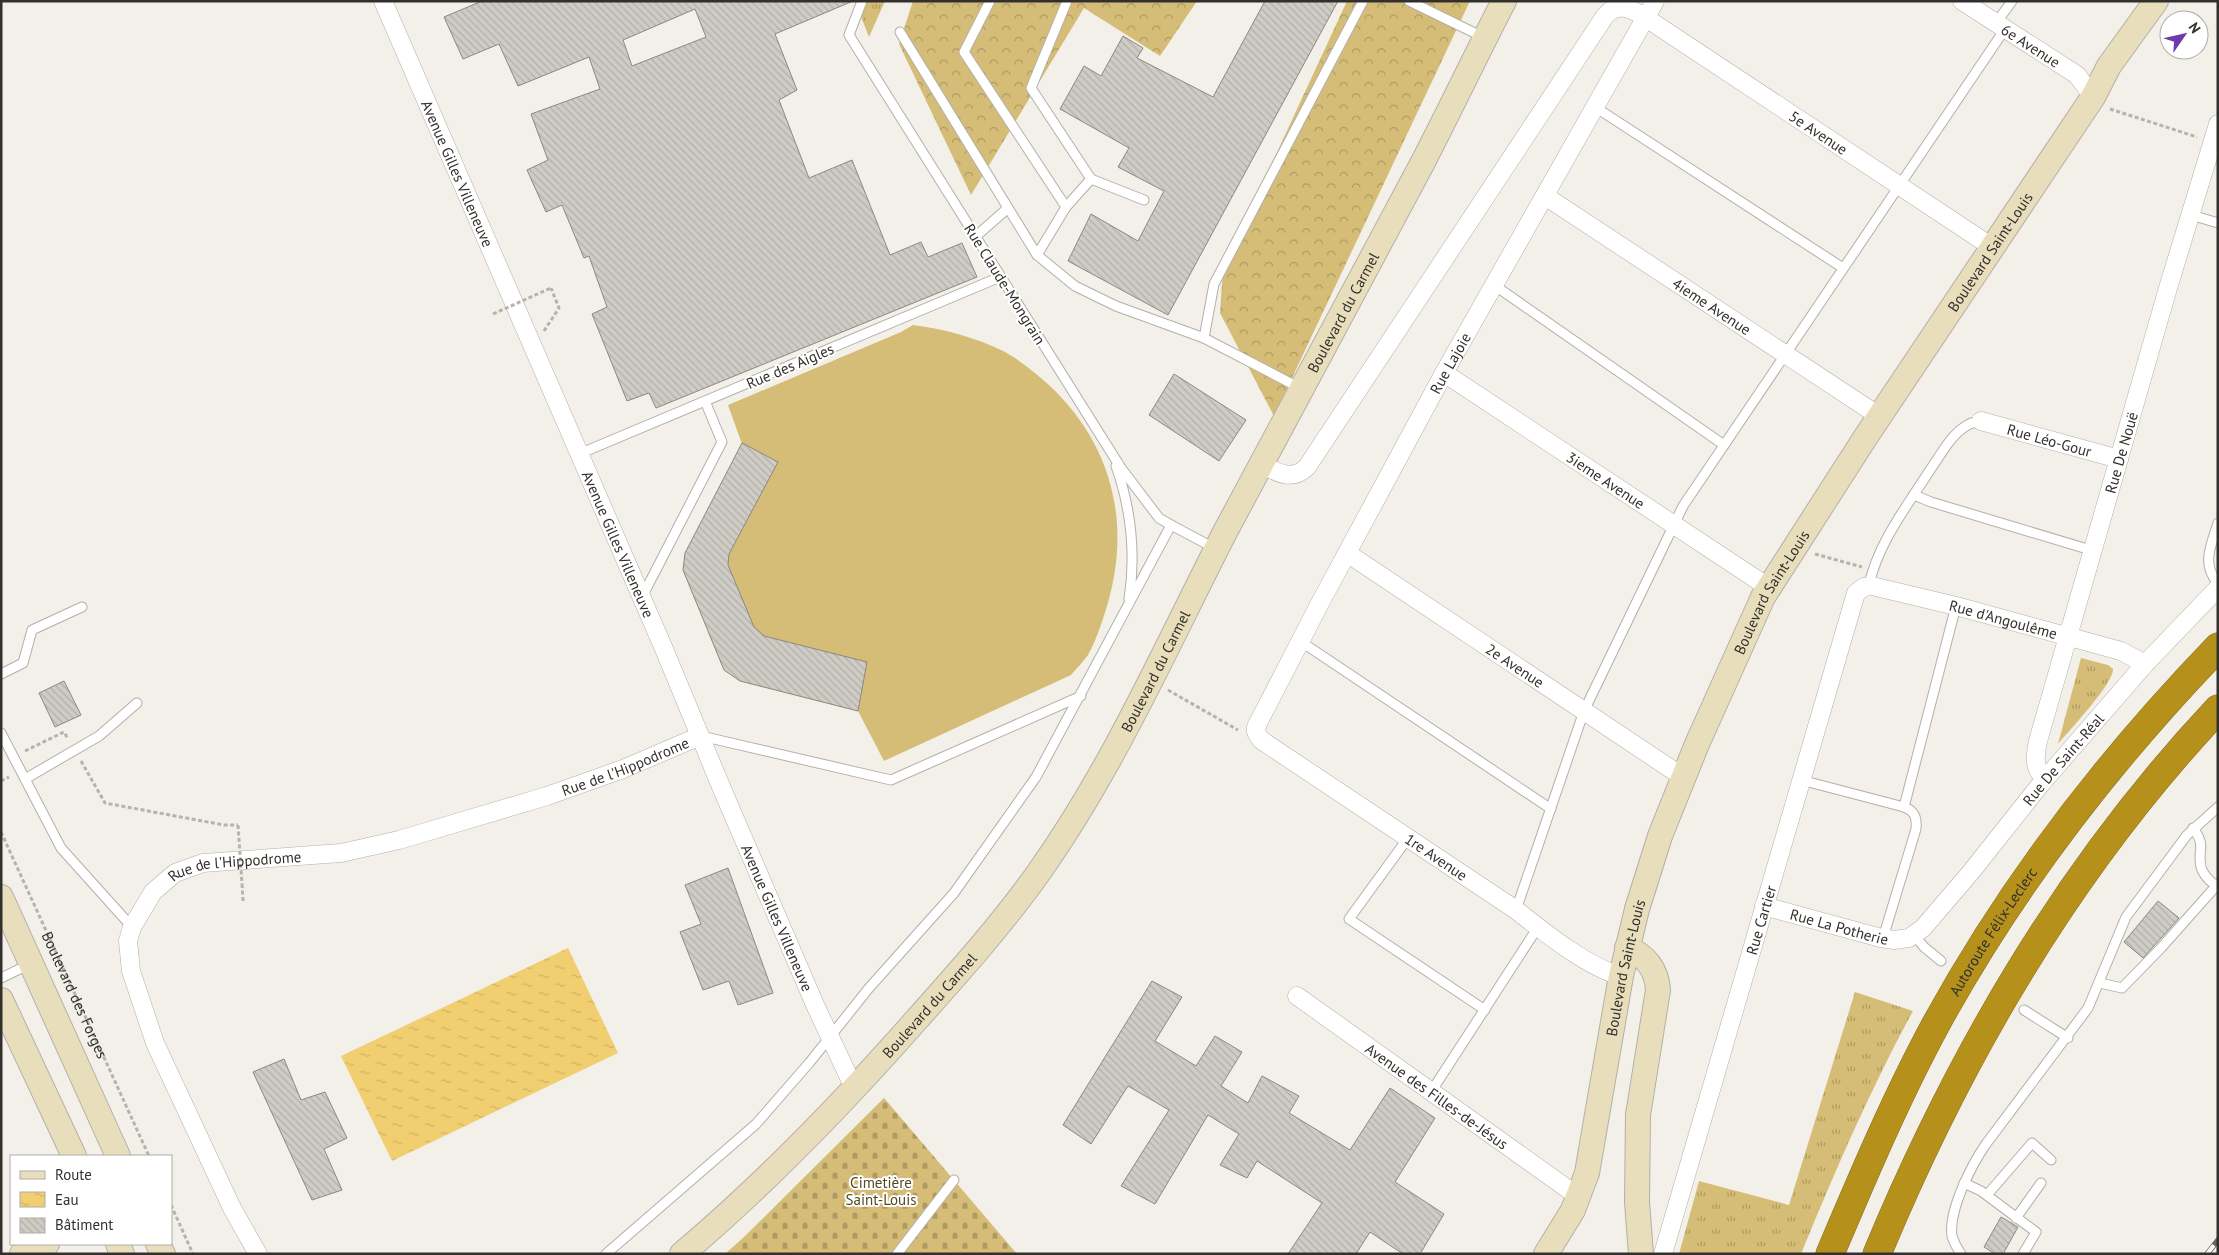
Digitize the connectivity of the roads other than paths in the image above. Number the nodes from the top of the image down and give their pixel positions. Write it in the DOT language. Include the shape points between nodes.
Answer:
graph roads {
  1 [pos="383,1"];
  2 [pos="389,1"];
  3 [pos="862,1"];
  4 [pos="990,1"];
  5 [pos="1067,1"];
  6 [pos="1363,1"];
  7 [pos="1409,1"];
  8 [pos="1504,1"];
  9 [pos="1655,1"];
  10 [pos="1962,1"];
  11 [pos="2012,1"];
  12 [pos="2156,1"];
  13 [pos="1646,18"];
  14 [pos="2000,26"];
  15 [pos="395,30"];
  16 [pos="900,32"];
  17 [pos="1485,38"];
  18 [pos="2093,97"];
  19 [pos="1595,107"];
  20 [pos="2217,126"];
  21 [pos="1091,179"];
  22 [pos="1899,186"];
  23 [pos="1545,196"];
  24 [pos="1144,200"];
  25 [pos="1066,207"];
  26 [pos="1008,208"];
  27 [pos="2191,216"];
  28 [pos="2218,223"];
  29 [pos="975,236"];
  30 [pos="1992,246"];
  31 [pos="1037,255"];
  32 [pos="1843,268"];
  33 [pos="1000,277"];
  34 [pos="1494,285"];
  35 [pos="1204,338"];
  36 [pos="1785,354"];
  37 [pos="1444,373"];
  38 [pos="1300,389"];
  39 [pos="705,401"];
  40 [pos="1879,416"];
  41 [pos="1981,421"];
  42 [pos="1724,445"];
  43 [pos="1112,452"];
  44 [pos="579,454"];
  45 [pos="2119,459"];
  46 [pos="1261,464"];
  47 [pos="1914,495"];
  48 [pos="2218,523"];
  49 [pos="1673,524"];
  50 [pos="1170,525"];
  51 [pos="1216,549"];
  52 [pos="2094,551"];
  53 [pos="1347,553"];
  54 [pos="1865,581"];
  55 [pos="2218,584"];
  56 [pos="1768,587"];
  57 [pos="2218,588"];
  58 [pos="642,598"];
  59 [pos="1956,606"];
  60 [pos="82,607"];
  61 [pos="1126,609"];
  62 [pos="2068,636"];
  63 [pos="1300,641"];
  64 [pos="2218,647"];
  65 [pos="2145,664"];
  66 [pos="1,674"];
  67 [pos="1081,696"];
  68 [pos="137,703"];
  69 [pos="2218,709"];
  70 [pos="1584,711"];
  71 [pos="1256,732"];
  72 [pos="1,733"];
  73 [pos="700,736"];
  74 [pos="1683,777"];
  75 [pos="25,779"];
  76 [pos="2045,779"];
  77 [pos="1801,780"];
  78 [pos="1904,807"];
  79 [pos="2218,807"];
  80 [pos="1551,809"];
  81 [pos="2193,828"];
  82 [pos="1408,838"];
  83 [pos="1,897"];
  84 [pos="1764,906"];
  85 [pos="1516,910"];
  86 [pos="132,927"];
  87 [pos="1538,927"];
  88 [pos="1915,936"];
  89 [pos="1883,938"];
  90 [pos="1627,948"];
  91 [pos="1941,961"];
  92 [pos="32,964"];
  93 [pos="1621,976"];
  94 [pos="1,978"];
  95 [pos="2100,982"];
  96 [pos="1297,996"];
  97 [pos="1,1000"];
  98 [pos="1485,1010"];
  99 [pos="2024,1010"];
  100 [pos="829,1036"];
  101 [pos="2068,1038"];
  102 [pos="854,1088"];
  103 [pos="1431,1092"];
  104 [pos="74,1155"];
  105 [pos="118,1155"];
  106 [pos="2051,1160"];
  107 [pos="954,1180"];
  108 [pos="1964,1183"];
  109 [pos="2041,1183"];
  110 [pos="1987,1195"];
  111 [pos="1579,1198"];
  112 [pos="2016,1218"];
  113 [pos="44,1245"];
  114 [pos="22,1254"];
  115 [pos="258,1254"];
  116 [pos="606,1254"];
  117 [pos="682,1254"];
  118 [pos="897,1254"];
  119 [pos="1546,1254"];
  120 [pos="1641,1254"];
  121 [pos="1663,1254"];
  122 [pos="1830,1254"];
  123 [pos="1877,1254"];
  124 [pos="1961,1254"];
  125 [pos="2023,1254"];
  1 -- 15 [label="street, Avenue Gilles Villeneuve"];
  2 -- 15 [label="lane"];
  3 -- 29 [label="lane, Rue Claude-Mongrain" via="850,34"];
  4 -- 25 [label="lane" via="964,52"];
  5 -- 21 [label="lane" via="1031,88"];
  6 -- 35 [label="lane" via="1214,284"];
  7 -- 17 [label="lane"];
  8 -- 17 [label="street, Boulevard du Carmel"];
  9 -- 13 [label="street, Rue Lajoie"];
  10 -- 14 [label="street, 6e Avenue"];
  11 -- 14 [label="lane"];
  12 -- 18 [label="street, Boulevard Saint-Louis" via="2109,66"];
  13 -- 19 [label="street, Rue Lajoie"];
  13 -- 22 [label="street, 5e Avenue"];
  13 -- 46 [label="street, 5e Avenue" via="1623,7 1613,9 1605,16 1307,467 1288,476"];
  14 -- 18 [label="street, 6e Avenue" via="2077,76"];
  14 -- 22 [label="lane"];
  15 -- 44 [label="street, Avenue Gilles Villeneuve"];
  16 -- 26 [label="lane"];
  17 -- 38 [label="street, Boulevard du Carmel" via="1422,163"];
  18 -- 30 [label="street, Boulevard Saint-Louis"];
  19 -- 23 [label="street, Rue Lajoie"];
  19 -- 32 [label="lane"];
  20 -- 27 [label="street, Rue De Nouë"];
  21 -- 24 [label="lane"];
  21 -- 25 [label="lane"];
  22 -- 30 [label="street, 5e Avenue"];
  22 -- 32 [label="lane"];
  23 -- 34 [label="street, Rue Lajoie"];
  23 -- 36 [label="street, 4ieme Avenue"];
  25 -- 31 [label="lane"];
  26 -- 29 [label="lane"];
  26 -- 31 [label="lane"];
  27 -- 28 [label="lane"];
  27 -- 45 [label="street, Rue De Nouë"];
  29 -- 33 [label="lane, Rue Claude-Mongrain"];
  30 -- 40 [label="street, Boulevard Saint-Louis"];
  31 -- 35 [label="lane" via="1075,286 1116,306"];
  32 -- 36 [label="lane"];
  33 -- 39 [label="lane, Rue des Aigles"];
  33 -- 43 [label="lane, Rue Claude-Mongrain"];
  34 -- 37 [label="street, Rue Lajoie"];
  34 -- 42 [label="lane"];
  35 -- 38 [label="lane"];
  36 -- 40 [label="street, 4ieme Avenue"];
  36 -- 42 [label="lane"];
  37 -- 49 [label="street, 3ieme Avenue"];
  37 -- 53 [label="street, Rue Lajoie"];
  38 -- 46 [label="street, Boulevard du Carmel"];
  39 -- 44 [label="lane, Rue des Aigles"];
  39 -- 58 [label="lane" via="722,442"];
  40 -- 56 [label="street, Boulevard Saint-Louis"];
  41 -- 45 [label="street, Rue Léo-Gour"];
  41 -- 47 [label="lane" via="1969,424 1955,435"];
  42 -- 49 [label="lane"];
  43 -- 50 [label="lane, Rue Claude-Mongrain" via="1159,518"];
  43 -- 61 [label="lane" via="1131,537 1132,574"];
  44 -- 58 [label="street, Avenue Gilles Villeneuve"];
  45 -- 52 [label="street, Rue De Nouë"];
  46 -- 51 [label="street, Boulevard du Carmel"];
  47 -- 52 [label="lane"];
  47 -- 54 [label="lane"];
  48 -- 55 [label="lane" via="2208,569"];
  49 -- 56 [label="street, 3ieme Avenue"];
  49 -- 70 [label="lane"];
  50 -- 51 [label="lane, Rue Claude-Mongrain"];
  50 -- 61 [label="lane"];
  51 -- 102 [label="street, Boulevard du Carmel" via="1090,795 1039,871 945,988"];
  52 -- 62 [label="street, Rue De Nouë"];
  53 -- 63 [label="street, Rue Lajoie"];
  53 -- 70 [label="street, 2e Avenue"];
  54 -- 59 [label="street, Rue d'Angoulême"];
  54 -- 77 [label="street, Rue Cartier" via="1854,597"];
  56 -- 74 [label="street, Boulevard Saint-Louis"];
  57 -- 65 [label="street, Rue De Saint-Réal"];
  58 -- 73 [label="street, Avenue Gilles Villeneuve"];
  59 -- 62 [label="street, Rue d'Angoulême"];
  59 -- 78 [label="lane"];
  60 -- 66 [label="lane" via="32,630 23,663"];
  61 -- 67 [label="lane"];
  62 -- 65 [label="street, Rue d'Angoulême" via="2121,651"];
  62 -- 76 [label="street, Rue De Nouë" via="2037,747 2036,769"];
  63 -- 71 [label="street, Rue Lajoie" via="1257,722"];
  63 -- 80 [label="lane"];
  64 -- 122 [label="highway, Autoroute Félix-Leclerc" via="2141,729 2093,787 2044,851 1988,935 1904,1085"];
  65 -- 76 [label="street, Rue De Saint-Réal"];
  67 -- 73 [label="lane" via="891,780"];
  67 -- 100 [label="lane" via="1036,777 959,888"];
  68 -- 75 [label="lane" via="99,736"];
  69 -- 123 [label="highway" via="2114,833 2068,894 2020,968 1950,1094"];
  70 -- 74 [label="street, 2e Avenue"];
  70 -- 80 [label="lane"];
  71 -- 82 [label="street, 1re Avenue" via="1261,740"];
  72 -- 75 [label="lane"];
  73 -- 86 [label="street, Rue de l'Hippodrome" via="623,769 547,796 370,848 203,863 189,867 175,873 153,892"];
  73 -- 100 [label="street, Avenue Gilles Villeneuve"];
  74 -- 90 [label="street, Boulevard Saint-Louis" via="1657,845"];
  75 -- 86 [label="lane" via="61,848"];
  76 -- 88 [label="street, Rue De Saint-Réal"];
  77 -- 78 [label="lane"];
  77 -- 84 [label="street, Rue Cartier"];
  78 -- 89 [label="lane" via="1914,814 1916,829"];
  79 -- 81 [label="lane"];
  80 -- 85 [label="lane"];
  81 -- 95 [label="lane" via="2126,917"];
  81 -- 95 [label="lane" via="2201,841 2201,868 2216,886 2122,988"];
  82 -- 85 [label="street, 1re Avenue"];
  82 -- 98 [label="lane" via="1349,919"];
  83 -- 92 [label="street, Boulevard des Forges"];
  84 -- 89 [label="street, Rue La Potherie"];
  84 -- 121 [label="street, Rue Cartier"];
  85 -- 87 [label="street, 1re Avenue"];
  86 -- 115 [label="street, Rue de l'Hippodrome" via="128,940 132,971 155,1043 232,1208"];
  87 -- 93 [label="street, 1re Avenue" via="1596,966"];
  87 -- 98 [label="lane"];
  88 -- 89 [label="street, Rue La Potherie"];
  88 -- 91 [label="lane"];
  90 -- 93 [label="street, Boulevard Saint-Louis"];
  90 -- 120 [label="street" via="1640,954 1649,964 1658,990 1638,1115 1637,1202"];
  92 -- 94 [label="lane"];
  92 -- 105 [label="street, Boulevard des Forges"];
  93 -- 111 [label="street, Boulevard Saint-Louis" via="1592,1154"];
  95 -- 101 [label="lane"];
  96 -- 103 [label="street, Avenue des Filles-de-Jésus"];
  97 -- 104 [label="street"];
  98 -- 103 [label="lane"];
  99 -- 101 [label="lane"];
  100 -- 102 [label="street, Avenue Gilles Villeneuve"];
  100 -- 116 [label="lane" via="756,1124"];
  101 -- 108 [label="lane" via="1979,1154"];
  102 -- 117 [label="street, Boulevard du Carmel" via="740,1202"];
  103 -- 111 [label="street, Avenue des Filles-de-Jésus"];
  106 -- 110 [label="lane" via="2032,1144"];
  107 -- 118 [label="lane"];
  108 -- 110 [label="lane"];
  108 -- 124 [label="lane" via="1952,1224 1954,1242"];
  109 -- 112 [label="lane"];
  110 -- 112 [label="lane"];
  111 -- 119 [label="street, Boulevard Saint-Louis"];
  112 -- 125 [label="lane" via="2036,1232"];
  113 -- 114 [label="street"];
}
